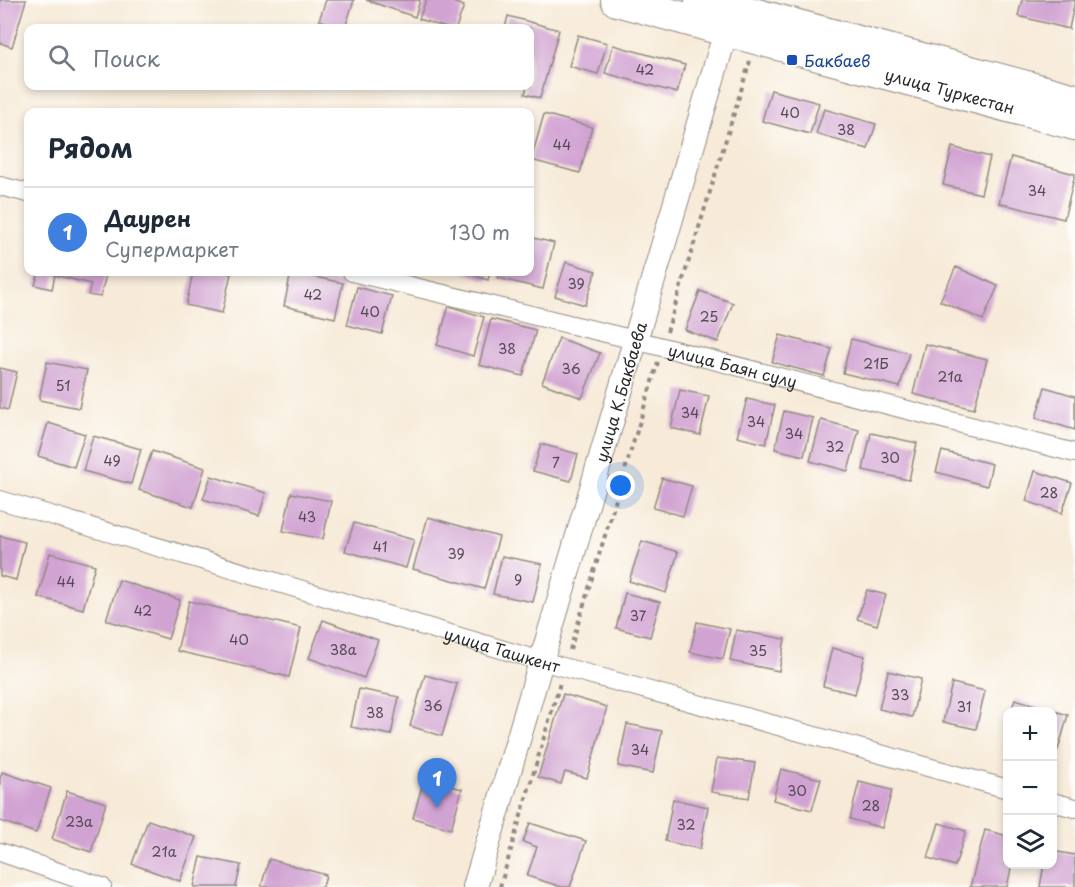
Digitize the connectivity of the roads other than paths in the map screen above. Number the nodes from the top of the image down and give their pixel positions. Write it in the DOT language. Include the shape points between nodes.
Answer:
graph roads {
  1 [pos="617,0"];
  2 [pos="701,0"];
  3 [pos="729,13"];
  4 [pos="1075,100"];
  5 [pos="1075,124"];
  6 [pos="0,186"];
  7 [pos="24,192"];
  8 [pos="369,276"];
  9 [pos="635,340"];
  10 [pos="1075,453"];
  11 [pos="0,500"];
  12 [pos="541,661"];
  13 [pos="1003,788"];
  14 [pos="1057,803"];
  15 [pos="1075,808"];
  16 [pos="0,852"];
  17 [pos="102,887"];
  18 [pos="475,887"];
  1 -- 3 [label="highway, улица Туркестан"];
  2 -- 3 [label="highway, улица Туркестан"];
  3 -- 4 [label="highway, улица Туркестан"];
  3 -- 5 [label="highway, улица Туркестан"];
  3 -- 9 [label="street, улица К.Бакбаева"];
  6 -- 7 [label="street"];
  8 -- 9 [label="street, улица Баян сулу"];
  9 -- 10 [label="street, улица Баян сулу"];
  9 -- 12 [label="street, улица К.Бакбаева"];
  11 -- 12 [label="street, улица Ташкент"];
  12 -- 13 [label="street, улица Ташкент"];
  12 -- 18 [label="street, улица К.Бакбаева"];
  14 -- 15 [label="street"];
  16 -- 17 [label="street"];
}
